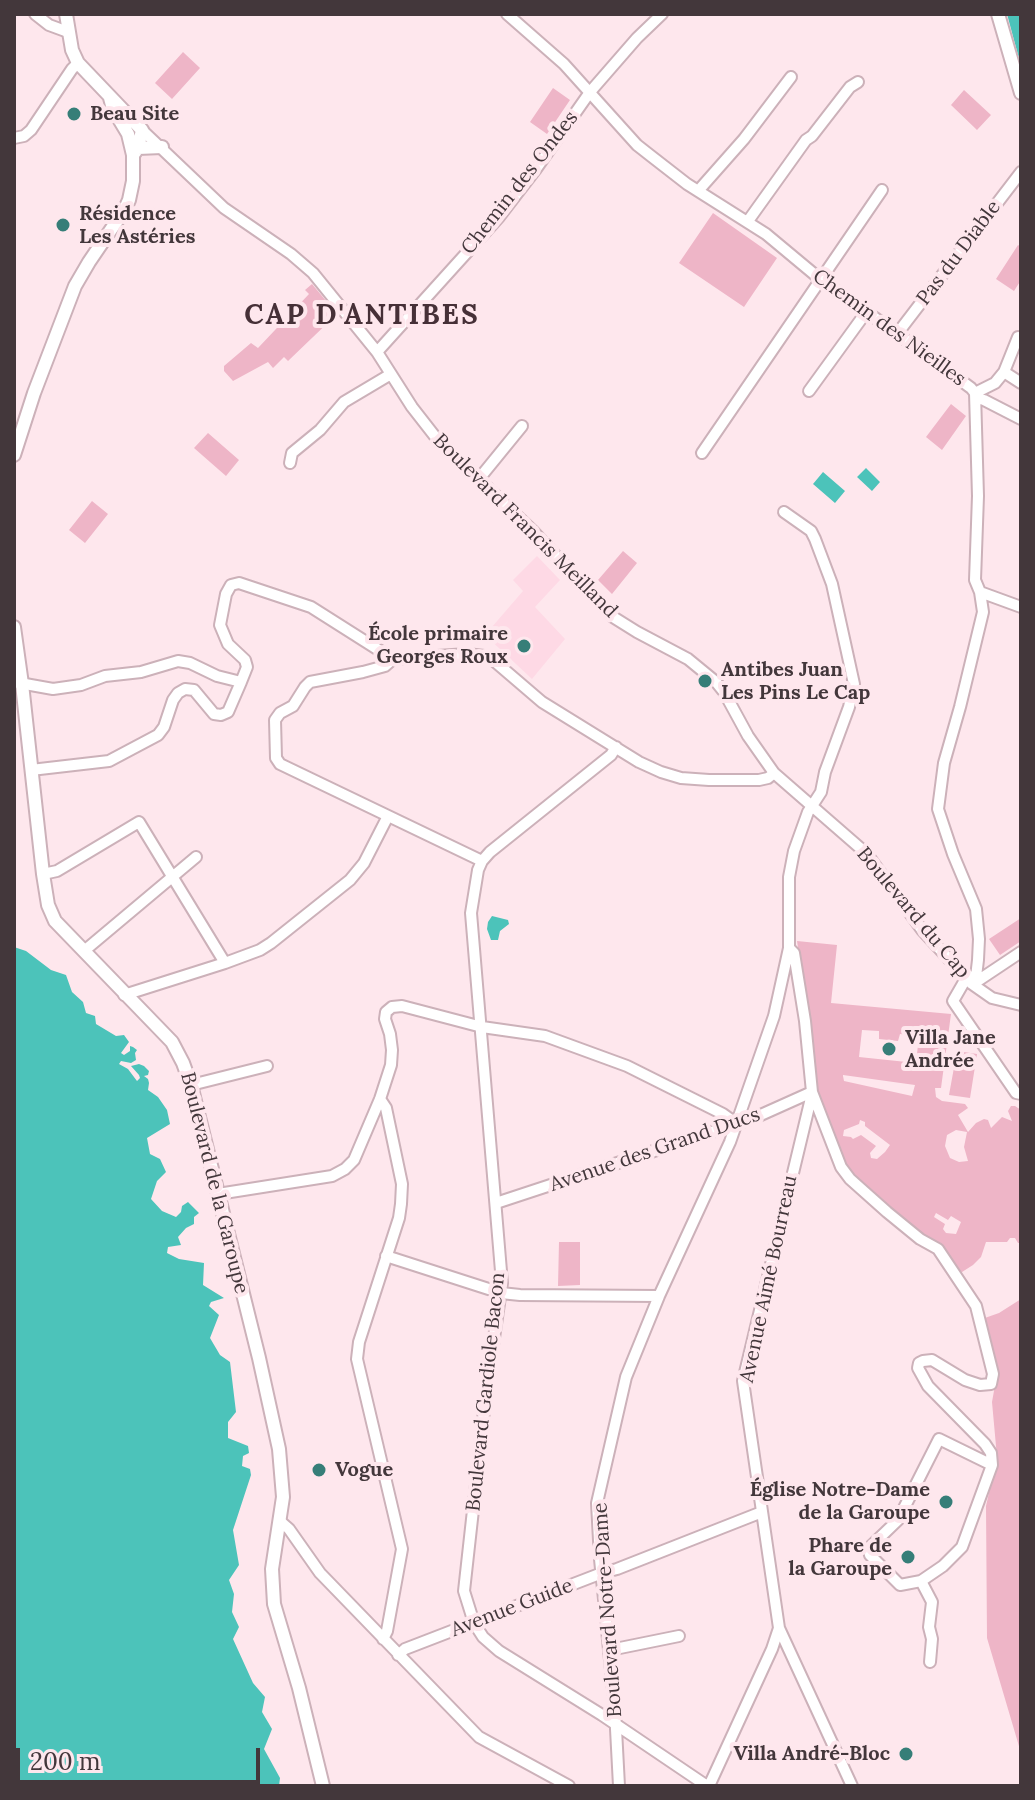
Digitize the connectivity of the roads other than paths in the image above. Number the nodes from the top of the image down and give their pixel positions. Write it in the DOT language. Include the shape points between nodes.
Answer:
graph roads {
  1 [pos="35,14"];
  2 [pos="66,14"];
  3 [pos="507,14"];
  4 [pos="662,14"];
  5 [pos="998,14"];
  6 [pos="68,32"];
  7 [pos="78,63"];
  8 [pos="791,77"];
  9 [pos="858,82"];
  10 [pos="590,92"];
  11 [pos="1021,93"];
  12 [pos="135,130"];
  13 [pos="14,138"];
  14 [pos="162,147"];
  15 [pos="136,152"];
  16 [pos="1021,172"];
  17 [pos="882,190"];
  18 [pos="698,191"];
  19 [pos="748,221"];
  20 [pos="820,279"];
  21 [pos="867,311"];
  22 [pos="897,334"];
  23 [pos="1018,337"];
  24 [pos="377,352"];
  25 [pos="1004,372"];
  26 [pos="391,374"];
  27 [pos="1021,383"];
  28 [pos="809,391"];
  29 [pos="976,396"];
  30 [pos="1021,419"];
  31 [pos="522,426"];
  32 [pos="702,453"];
  33 [pos="14,455"];
  34 [pos="290,463"];
  35 [pos="478,480"];
  36 [pos="784,512"];
  37 [pos="980,592"];
  38 [pos="1021,607"];
  39 [pos="14,627"];
  40 [pos="393,659"];
  41 [pos="241,682"];
  42 [pos="18,683"];
  43 [pos="616,747"];
  44 [pos="31,770"];
  45 [pos="774,773"];
  46 [pos="812,807"];
  47 [pos="388,816"];
  48 [pos="196,857"];
  49 [pos="482,861"];
  50 [pos="43,874"];
  51 [pos="172,876"];
  52 [pos="789,948"];
  53 [pos="84,951"];
  54 [pos="1021,952"];
  55 [pos="225,963"];
  56 [pos="969,981"];
  57 [pos="124,995"];
  58 [pos="1021,1005"];
  59 [pos="482,1027"];
  60 [pos="267,1066"];
  61 [pos="191,1085"];
  62 [pos="812,1092"];
  63 [pos="1021,1094"];
  64 [pos="380,1099"];
  65 [pos="737,1124"];
  66 [pos="218,1194"];
  67 [pos="496,1203"];
  68 [pos="386,1256"];
  69 [pos="501,1293"];
  70 [pos="659,1296"];
  71 [pos="992,1465"];
  72 [pos="762,1512"];
  73 [pos="281,1522"];
  74 [pos="602,1573"];
  75 [pos="921,1581"];
  76 [pos="474,1623"];
  77 [pos="779,1628"];
  78 [pos="679,1636"];
  79 [pos="383,1639"];
  80 [pos="610,1650"];
  81 [pos="398,1655"];
  82 [pos="930,1662"];
  83 [pos="616,1725"];
  84 [pos="323,1786"];
  85 [pos="569,1786"];
  86 [pos="619,1786"];
  87 [pos="708,1786"];
  88 [pos="852,1786"];
  1 -- 6 [label="street"];
  2 -- 6 [label="street"];
  3 -- 10 [label="street, Chemin des Nieilles"];
  4 -- 10 [label="street, Chemin des Ondes"];
  5 -- 11 [label="street"];
  6 -- 7 [label="street"];
  7 -- 12 [label="street"];
  7 -- 13 [label="street" via="31,130"];
  8 -- 18 [label="street"];
  9 -- 19 [label="street" via="806,140"];
  10 -- 18 [label="street, Chemin des Nieilles" via="637,145"];
  10 -- 24 [label="street, Chemin des Ondes" via="499,217"];
  12 -- 14 [label="street, Boulevard Francis Meilland"];
  12 -- 15 [label="street"];
  14 -- 15 [label="street"];
  14 -- 24 [label="street, Boulevard Francis Meilland" via="224,208 307,268"];
  15 -- 33 [label="street" via="129,200 75,286"];
  16 -- 22 [label="street, Pas du Diable"];
  17 -- 20 [label="street"];
  18 -- 19 [label="street, Chemin des Nieilles"];
  19 -- 20 [label="street, Chemin des Nieilles"];
  20 -- 21 [label="street, Chemin des Nieilles"];
  20 -- 32 [label="street"];
  21 -- 22 [label="street, Chemin des Nieilles"];
  21 -- 28 [label="street"];
  22 -- 29 [label="street, Chemin des Nieilles"];
  23 -- 25 [label="street"];
  24 -- 26 [label="street, Boulevard Francis Meilland"];
  25 -- 27 [label="street"];
  25 -- 29 [label="street"];
  26 -- 34 [label="street" via="344,402 292,453"];
  26 -- 35 [label="street, Boulevard Francis Meilland" via="437,439"];
  29 -- 30 [label="street"];
  29 -- 37 [label="street, Chemin des Nieilles" via="975,580"];
  31 -- 35 [label="street"];
  35 -- 45 [label="street, Boulevard Francis Meilland" via="613,617 688,659 716,682"];
  36 -- 46 [label="street" via="815,539 832,584 854,684"];
  37 -- 38 [label="street"];
  37 -- 56 [label="street, Chemin des Nieilles" via="983,612 944,763 938,809 976,909 978,960 976,977"];
  39 -- 42 [label="street, Boulevard de la Garoupe"];
  40 -- 41 [label="street" via="311,607 239,583 226,594 220,625 228,644 245,660"];
  40 -- 43 [label="street" via="484,656 542,702"];
  40 -- 47 [label="street" via="385,666 310,682 275,720 280,764"];
  41 -- 42 [label="street" via="178,661 53,689"];
  41 -- 44 [label="street" via="233,704 221,715 214,714 194,690 185,689 173,700 158,735 109,761"];
  42 -- 44 [label="street, Boulevard de la Garoupe"];
  43 -- 45 [label="street" via="681,778 759,780"];
  43 -- 49 [label="street"];
  44 -- 50 [label="street, Boulevard de la Garoupe"];
  45 -- 46 [label="street, Boulevard Francis Meilland"];
  46 -- 52 [label="street" via="789,877"];
  46 -- 56 [label="street, Boulevard du Cap" via="867,854 922,930"];
  47 -- 49 [label="street"];
  47 -- 55 [label="street" via="350,880 271,943"];
  48 -- 51 [label="street"];
  49 -- 59 [label="street, Boulevard Gardiole Bacon" via="471,913"];
  50 -- 51 [label="street" via="57,871 139,822"];
  50 -- 53 [label="street, Boulevard de la Garoupe" via="55,921"];
  51 -- 53 [label="street"];
  51 -- 55 [label="street"];
  52 -- 62 [label="street" via="805,1021"];
  52 -- 65 [label="street, Boulevard Notre-Dame" via="774,1016"];
  53 -- 57 [label="street, Boulevard de la Garoupe"];
  54 -- 56 [label="street"];
  55 -- 57 [label="street"];
  56 -- 58 [label="street, Boulevard du Cap" via="992,998"];
  56 -- 63 [label="street, Chemin des Nieilles" via="953,1001"];
  57 -- 61 [label="street, Boulevard de la Garoupe" via="172,1042"];
  59 -- 64 [label="street" via="392,1007 385,1019 391,1065"];
  59 -- 65 [label="street" via="545,1036 627,1066"];
  59 -- 67 [label="street, Boulevard Gardiole Bacon"];
  60 -- 61 [label="street"];
  61 -- 66 [label="street, Boulevard de la Garoupe"];
  62 -- 65 [label="street, Avenue des Grand Ducs"];
  62 -- 71 [label="street" via="850,1179 938,1249 976,1306 991,1384 965,1380 932,1360 918,1368 928,1386 985,1444"];
  62 -- 72 [label="street, Avenue Aimé Bourreau" via="743,1381"];
  64 -- 66 [label="street" via="361,1146 345,1169 332,1176"];
  64 -- 68 [label="street" via="402,1184 399,1218"];
  65 -- 67 [label="street, Avenue des Grand Ducs"];
  65 -- 70 [label="street, Boulevard Notre-Dame"];
  66 -- 73 [label="street, Boulevard de la Garoupe" via="279,1449"];
  67 -- 69 [label="street, Boulevard Gardiole Bacon"];
  68 -- 69 [label="street"];
  68 -- 79 [label="street" via="357,1359 402,1549"];
  69 -- 70 [label="street"];
  69 -- 76 [label="street, Boulevard Gardiole Bacon" via="464,1591"];
  70 -- 74 [label="street, Boulevard Notre-Dame" via="626,1377 597,1503"];
  71 -- 75 [label="street" via="962,1547"];
  71 -- 75 [label="street" via="939,1439 897,1522 870,1547 870,1555 900,1585"];
  72 -- 74 [label="street, Avenue Guide"];
  72 -- 77 [label="street, Avenue Aimé Bourreau"];
  73 -- 79 [label="street" via="320,1573"];
  73 -- 84 [label="street, Boulevard de la Garoupe" via="272,1569 274,1604"];
  74 -- 76 [label="street, Avenue Guide"];
  74 -- 80 [label="street, Boulevard Notre-Dame"];
  75 -- 82 [label="street" via="932,1602"];
  76 -- 81 [label="street, Avenue Guide"];
  76 -- 83 [label="street, Boulevard Gardiole Bacon" via="499,1651"];
  77 -- 87 [label="street"];
  77 -- 88 [label="street, Avenue Aimé Bourreau"];
  78 -- 80 [label="street"];
  79 -- 81 [label="street"];
  80 -- 83 [label="street, Boulevard Notre-Dame"];
  81 -- 85 [label="street" via="479,1737"];
  83 -- 86 [label="street, Boulevard Notre-Dame"];
  83 -- 87 [label="street, Boulevard Gardiole Bacon"];
}
